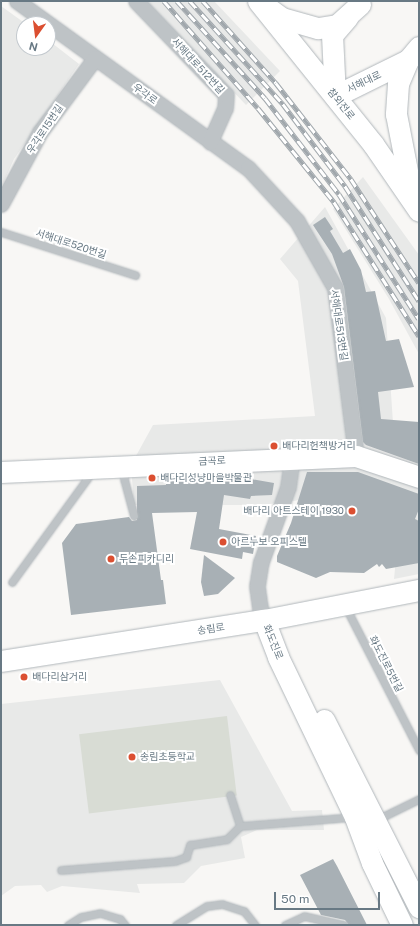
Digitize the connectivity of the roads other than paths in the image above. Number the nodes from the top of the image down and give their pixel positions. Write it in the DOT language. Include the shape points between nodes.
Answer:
graph roads {
  1 [pos="17,1"];
  2 [pos="136,1"];
  3 [pos="259,1"];
  4 [pos="361,2"];
  5 [pos="414,53"];
  6 [pos="95,58"];
  7 [pos="335,96"];
  8 [pos="210,142"];
  9 [pos="270,190"];
  10 [pos="1,204"];
  11 [pos="416,205"];
  12 [pos="1,232"];
  13 [pos="135,275"];
  14 [pos="356,456"];
  15 [pos="292,457"];
  16 [pos="124,465"];
  17 [pos="97,466"];
  18 [pos="1,472"];
  19 [pos="419,477"];
  20 [pos="134,516"];
  21 [pos="12,582"];
  22 [pos="419,590"];
  23 [pos="344,605"];
  24 [pos="264,620"];
  25 [pos="1,661"];
  26 [pos="419,750"];
  27 [pos="230,796"];
  28 [pos="419,799"];
  29 [pos="365,819"];
  30 [pos="240,826"];
  31 [pos="61,870"];
  32 [pos="417,897"];
  33 [pos="68,925"];
  34 [pos="125,925"];
  35 [pos="176,925"];
  36 [pos="255,925"];
  37 [pos="285,925"];
  38 [pos="344,925"];
  39 [pos="402,925"];
  1 -- 6 [label="street, 우각로"];
  2 -- 8 [label="street, 서해대로512번길" via="226,95 225,108"];
  3 -- 4 [label="main road" via="282,18 318,28 337,25"];
  3 -- 7 [label="main road, 참외전로" via="288,41"];
  4 -- 7 [label="main road, 서해대로" via="332,35"];
  5 -- 7 [label="main road, 서해대로"];
  5 -- 11 [label="main road" via="398,84 396,114"];
  6 -- 8 [label="street, 우각로"];
  6 -- 10 [label="street, 우각로15번길" via="40,132"];
  7 -- 11 [label="main road, 참외전로"];
  8 -- 9 [label="street, 우각로" via="248,168"];
  9 -- 14 [label="street, 서해대로513번길" via="297,221 334,288"];
  12 -- 13 [label="lane, 서해대로520번길"];
  14 -- 15 [label="main road, 금곡로"];
  14 -- 19 [label="main road, 금곡로"];
  15 -- 16 [label="main road, 금곡로"];
  15 -- 24 [label="street" via="288,487 261,562 258,586"];
  16 -- 17 [label="main road, 금곡로"];
  16 -- 20 [label="lane" via="124,479"];
  17 -- 18 [label="main road, 금곡로"];
  17 -- 21 [label="lane"];
  22 -- 23 [label="main road, 송림로"];
  23 -- 24 [label="main road, 송림로"];
  23 -- 26 [label="lane, 화도진로5번길"];
  24 -- 25 [label="main road, 송림로"];
  24 -- 29 [label="main road, 화도진로" via="278,656"];
  27 -- 30 [label="lane"];
  28 -- 29 [label="lane"];
  29 -- 30 [label="lane"];
  29 -- 32 [label="main road, 화도진로"];
  29 -- 39 [label="main road, 화도진로" via="372,863"];
  30 -- 31 [label="lane" via="227,839 190,845 186,857 175,861"];
  33 -- 34 [label="lane" via="81,917 100,913 120,919"];
  35 -- 36 [label="lane" via="207,906 222,904 244,911"];
  37 -- 38 [label="lane" via="304,916"];
}
